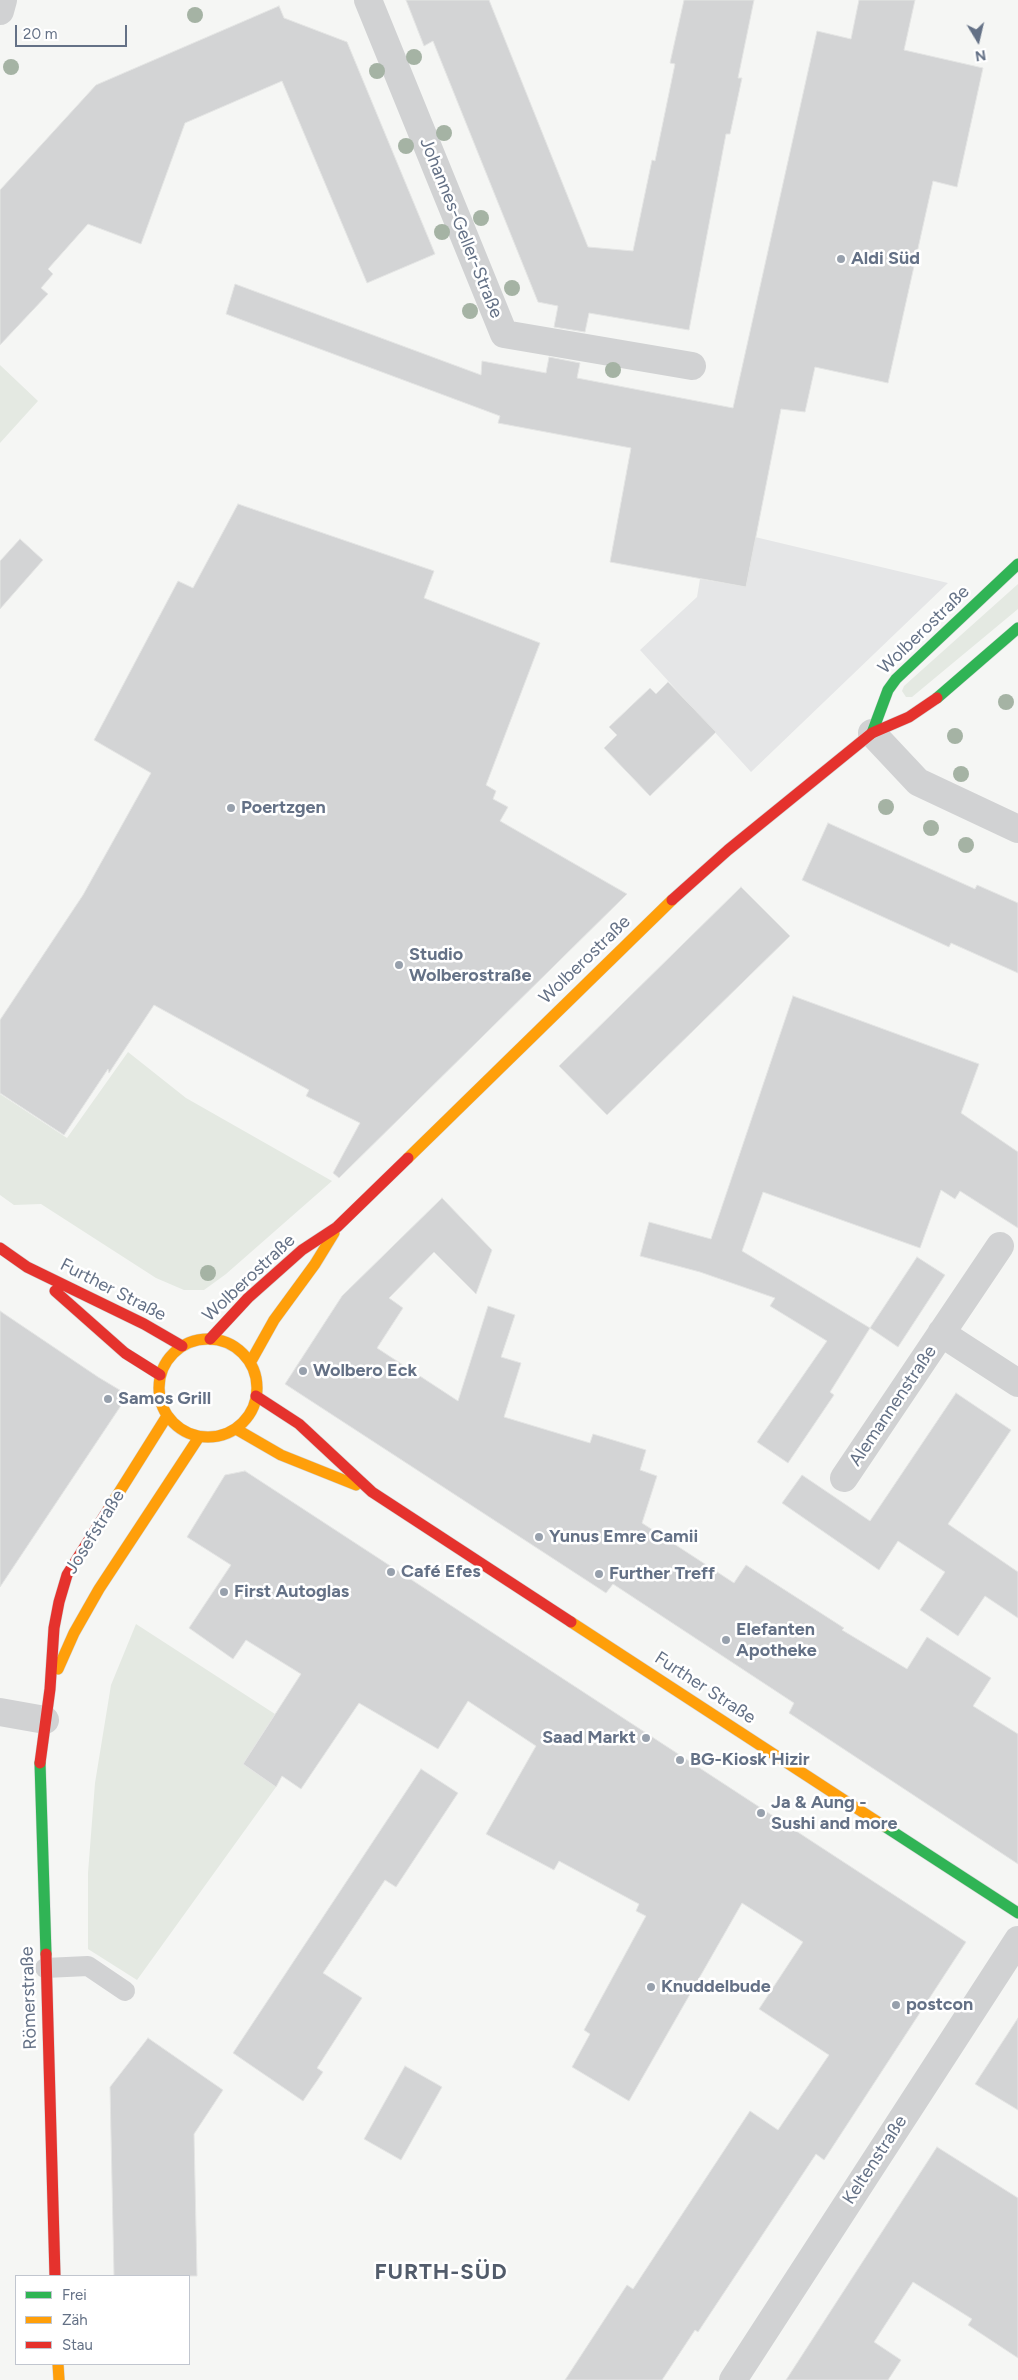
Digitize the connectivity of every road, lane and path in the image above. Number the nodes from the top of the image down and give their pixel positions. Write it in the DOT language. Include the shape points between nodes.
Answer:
graph roads {
  1 [pos="3,0"];
  2 [pos="368,0"];
  3 [pos="0,11"];
  4 [pos="692,366"];
  5 [pos="1018,564"];
  6 [pos="1018,628"];
  7 [pos="872,733"];
  8 [pos="1018,829"];
  9 [pos="337,1227"];
  10 [pos="1000,1246"];
  11 [pos="0,1248"];
  12 [pos="27,1267"];
  13 [pos="942,1334"];
  14 [pos="210,1339"];
  15 [pos="182,1346"];
  16 [pos="250,1363"];
  17 [pos="160,1375"];
  18 [pos="1018,1383"];
  19 [pos="256,1396"];
  20 [pos="167,1416"];
  21 [pos="236,1429"];
  22 [pos="200,1437"];
  23 [pos="844,1478"];
  24 [pos="372,1492"];
  25 [pos="50,1689"];
  26 [pos="0,1712"];
  27 [pos="45,1720"];
  28 [pos="1018,1912"];
  29 [pos="1018,1940"];
  30 [pos="45,1968"];
  31 [pos="125,1992"];
  32 [pos="55,2275"];
  33 [pos="58,2365"];
  34 [pos="59,2380"];
  35 [pos="733,2380"];
  1 -- 3 [label="street"];
  2 -- 4 [label="street, Johannes-Geller-Straße" via="504,334"];
  5 -- 7 [label="street, Wolberostraße" via="896,679 888,690"];
  6 -- 7 [label="street, Wolberostraße" via="926,707 909,718"];
  7 -- 8 [label="street" via="918,782"];
  7 -- 9 [label="street, Wolberostraße" via="673,899"];
  9 -- 14 [label="street, Wolberostraße" via="302,1250 248,1298"];
  9 -- 16 [label="street, Wolberostraße" via="315,1264 274,1320"];
  10 -- 13 [label="street, Alemannenstraße"];
  11 -- 12 [label="street, Further Straße"];
  12 -- 15 [label="street, Further Straße"];
  12 -- 17 [label="street, Further Straße" via="125,1353"];
  13 -- 18 [label="street, Alemannenstraße"];
  13 -- 23 [label="street, Alemannenstraße"];
  14 -- 15 [label="street"];
  14 -- 16 [label="street" via="233,1346"];
  15 -- 17 [label="street" via="168,1358"];
  16 -- 19 [label="street" via="256,1379"];
  17 -- 20 [label="street" via="158,1396"];
  19 -- 21 [label="street" via="250,1415"];
  19 -- 24 [label="street, Further Straße" via="299,1424"];
  20 -- 22 [label="street" via="181,1430"];
  20 -- 25 [label="street, Josefstraße" via="67,1576 54,1628"];
  21 -- 22 [label="street" via="218,1437"];
  21 -- 24 [label="street, Further Straße" via="280,1455"];
  22 -- 25 [label="street, Josefstraße" via="99,1589 74,1632"];
  24 -- 28 [label="street, Further Straße"];
  25 -- 27 [label="street, Josefstraße"];
  26 -- 27 [label="street"];
  27 -- 30 [label="street, Römerstraße" via="40,1757"];
  29 -- 35 [label="street, Keltenstraße"];
  30 -- 31 [label="lane" via="88,1966"];
  30 -- 32 [label="street, Römerstraße"];
  33 -- 34 [label="street"];
}
